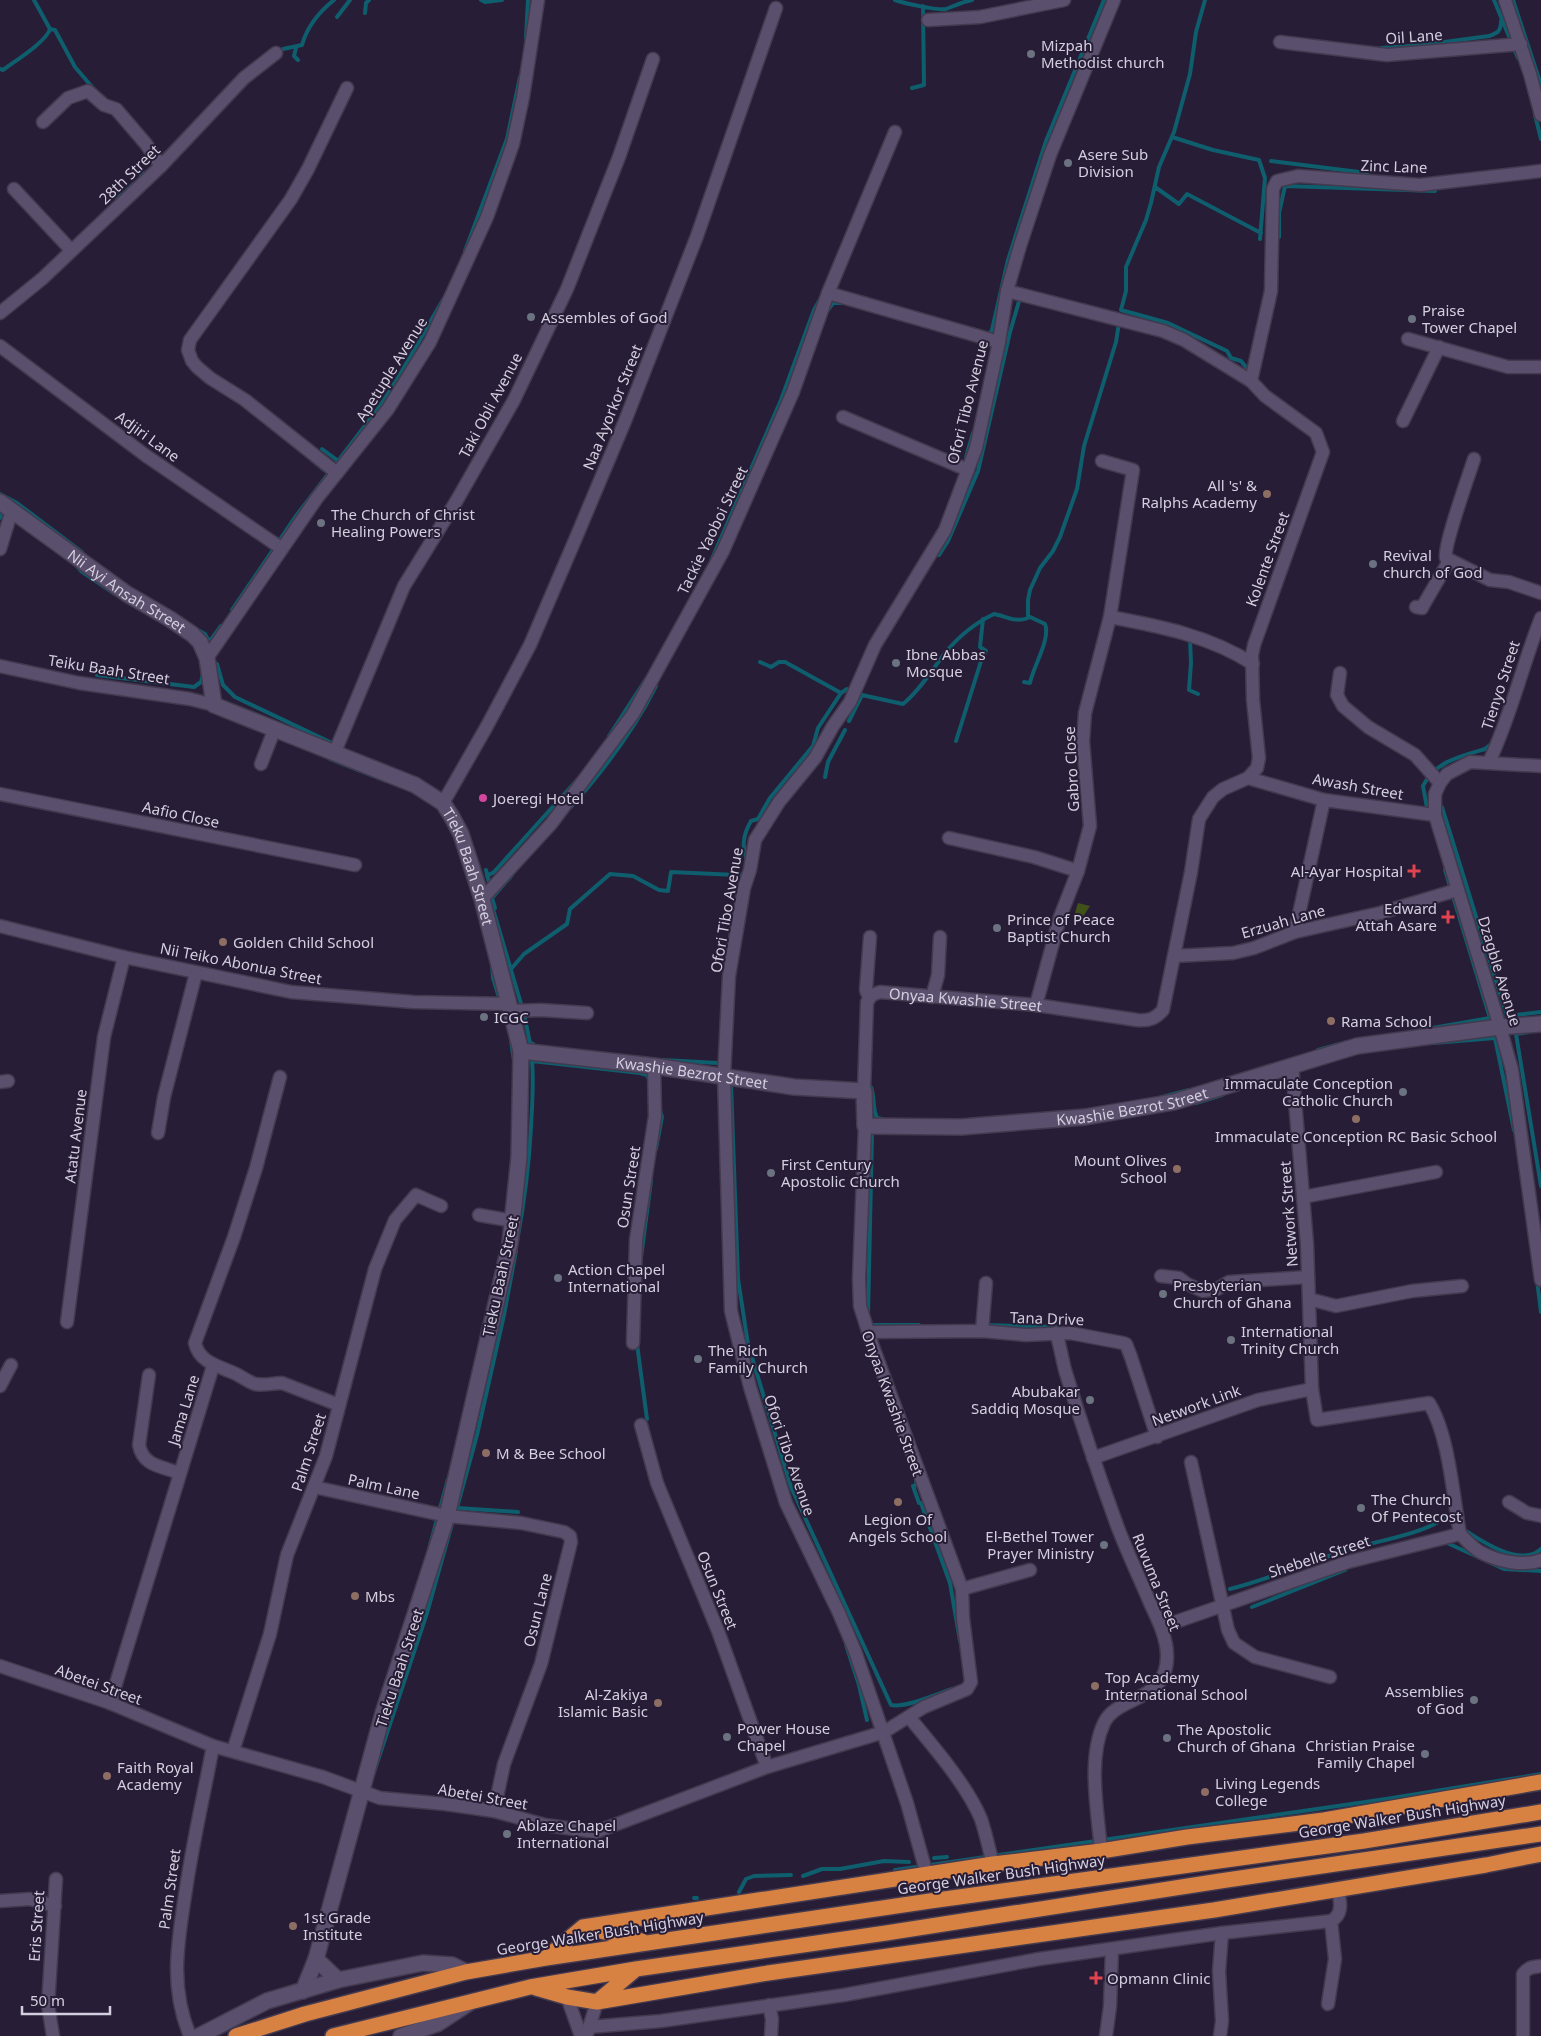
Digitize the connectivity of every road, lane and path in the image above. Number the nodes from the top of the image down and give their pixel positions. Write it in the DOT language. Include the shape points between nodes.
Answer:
graph roads {
  1 [pos="538,0"];
  2 [pos="1064,0"];
  3 [pos="1114,0"];
  4 [pos="1505,0"];
  5 [pos="776,8"];
  6 [pos="928,20"];
  7 [pos="1280,42"];
  8 [pos="1521,44"];
  9 [pos="276,53"];
  10 [pos="653,59"];
  11 [pos="347,88"];
  12 [pos="1541,116"];
  13 [pos="43,122"];
  14 [pos="895,132"];
  15 [pos="161,166"];
  16 [pos="1541,171"];
  17 [pos="14,189"];
  18 [pos="71,250"];
  19 [pos="1007,291"];
  20 [pos="828,293"];
  21 [pos="0,313"];
  22 [pos="1408,339"];
  23 [pos="999,342"];
  24 [pos="0,346"];
  25 [pos="1439,347"];
  26 [pos="1541,367"];
  27 [pos="1251,381"];
  28 [pos="843,417"];
  29 [pos="1403,421"];
  30 [pos="1474,459"];
  31 [pos="1102,461"];
  32 [pos="968,470"];
  33 [pos="337,473"];
  34 [pos="6,506"];
  35 [pos="281,548"];
  36 [pos="0,549"];
  37 [pos="1449,561"];
  38 [pos="1541,593"];
  39 [pos="1416,607"];
  40 [pos="1110,617"];
  41 [pos="1541,618"];
  42 [pos="207,658"];
  43 [pos="1252,664"];
  44 [pos="0,666"];
  45 [pos="1340,673"];
  46 [pos="214,705"];
  47 [pos="275,728"];
  48 [pos="334,754"];
  49 [pos="1489,762"];
  50 [pos="261,764"];
  51 [pos="1541,766"];
  52 [pos="1248,778"];
  53 [pos="1440,783"];
  54 [pos="0,794"];
  55 [pos="1324,800"];
  56 [pos="442,803"];
  57 [pos="1435,815"];
  58 [pos="949,838"];
  59 [pos="355,865"];
  60 [pos="1078,871"];
  61 [pos="1457,890"];
  62 [pos="482,899"];
  63 [pos="0,926"];
  64 [pos="1295,932"];
  65 [pos="870,937"];
  66 [pos="940,937"];
  67 [pos="1174,956"];
  68 [pos="124,957"];
  69 [pos="196,973"];
  70 [pos="872,995"];
  71 [pos="932,997"];
  72 [pos="1036,1005"];
  73 [pos="510,1007"];
  74 [pos="587,1013"];
  75 [pos="1541,1024"];
  76 [pos="1500,1027"];
  77 [pos="521,1051"];
  78 [pos="1292,1065"];
  79 [pos="654,1066"];
  80 [pos="724,1076"];
  81 [pos="280,1077"];
  82 [pos="864,1091"];
  83 [pos="865,1126"];
  84 [pos="158,1133"];
  85 [pos="1436,1172"];
  86 [pos="1304,1197"];
  87 [pos="441,1206"];
  88 [pos="479,1215"];
  89 [pos="514,1221"];
  90 [pos="1161,1276"];
  91 [pos="1308,1277"];
  92 [pos="1541,1280"];
  93 [pos="986,1283"];
  94 [pos="1462,1286"];
  95 [pos="1309,1299"];
  96 [pos="67,1322"];
  97 [pos="982,1331"];
  98 [pos="868,1332"];
  99 [pos="1056,1333"];
  100 [pos="633,1343"];
  101 [pos="11,1365"];
  102 [pos="213,1366"];
  103 [pos="149,1375"];
  104 [pos="0,1386"];
  105 [pos="1312,1388"];
  106 [pos="340,1404"];
  107 [pos="641,1424"];
  108 [pos="1157,1437"];
  109 [pos="1093,1458"];
  110 [pos="1191,1462"];
  111 [pos="179,1473"];
  112 [pos="314,1487"];
  113 [pos="1509,1502"];
  114 [pos="447,1516"];
  115 [pos="1541,1516"];
  116 [pos="1460,1534"];
  117 [pos="1541,1560"];
  118 [pos="1030,1570"];
  119 [pos="962,1589"];
  120 [pos="1223,1605"];
  121 [pos="1161,1627"];
  122 [pos="0,1666"];
  123 [pos="1330,1677"];
  124 [pos="956,1695"];
  125 [pos="110,1703"];
  126 [pos="909,1717"];
  127 [pos="884,1732"];
  128 [pos="213,1746"];
  129 [pos="233,1752"];
  130 [pos="766,1767"];
  131 [pos="1541,1782"];
  132 [pos="361,1791"];
  133 [pos="494,1811"];
  134 [pos="1541,1812"];
  135 [pos="1541,1834"];
  136 [pos="1101,1851"];
  137 [pos="1541,1854"];
  138 [pos="993,1864"];
  139 [pos="927,1875"];
  140 [pos="56,1879"];
  141 [pos="1338,1889"];
  142 [pos="0,1901"];
  143 [pos="55,1906"];
  144 [pos="1331,1921"];
  145 [pos="583,1926"];
  146 [pos="1222,1933"];
  147 [pos="650,1943"];
  148 [pos="1112,1949"];
  149 [pos="546,1958"];
  150 [pos="316,1959"];
  151 [pos="1541,1966"];
  152 [pos="636,1969"];
  153 [pos="466,1972"];
  154 [pos="338,1980"];
  155 [pos="530,1987"];
  156 [pos="303,1991"];
  157 [pos="567,1997"];
  158 [pos="474,2000"];
  159 [pos="597,2002"];
  160 [pos="1328,2004"];
  161 [pos="769,2005"];
  162 [pos="585,2033"];
  163 [pos="53,2036"];
  164 [pos="190,2036"];
  165 [pos="199,2036"];
  166 [pos="236,2036"];
  167 [pos="333,2036"];
  168 [pos="402,2036"];
  169 [pos="771,2036"];
  170 [pos="1106,2036"];
  171 [pos="1220,2036"];
  172 [pos="1523,2036"];
  1 -- 33 [label="street, Apetuple Avenue" via="513,144 487,217 430,342 388,409"];
  2 -- 6 [label="street" via="980,17"];
  3 -- 19 [label="street, Ofori Tibo Avenue" via="1050,155"];
  4 -- 8 [label="street"];
  5 -- 56 [label="street, Naa Ayorkor Street" via="697,236 625,421 530,645 488,726"];
  7 -- 8 [label="street, Oil Lane" via="1387,55"];
  8 -- 12 [label="street"];
  9 -- 15 [label="street, 28th Street" via="244,78"];
  10 -- 48 [label="street, Taki Obli Avenue" via="619,157 567,288 514,400 404,586"];
  11 -- 33 [label="street" via="291,199 190,340 188,350 192,361 210,378 245,400"];
  13 -- 15 [label="street" via="68,98 88,91 104,105 116,109"];
  14 -- 20 [label="street, Tackie Yaoboi Street"];
  15 -- 18 [label="street, 28th Street"];
  16 -- 27 [label="street, Zinc Lane" via="1420,185 1298,176 1277,181 1273,189 1271,291"];
  17 -- 18 [label="street"];
  18 -- 21 [label="street, 28th Street"];
  19 -- 23 [label="street, Ofori Tibo Avenue"];
  19 -- 27 [label="street, Kolente Street" via="1163,331 1184,340"];
  20 -- 23 [label="street"];
  20 -- 62 [label="street, Tackie Yaoboi Street" via="793,392 723,551 633,714 551,824"];
  22 -- 25 [label="street"];
  23 -- 32 [label="street, Ofori Tibo Avenue" via="976,448"];
  24 -- 35 [label="street, Adjiri Lane" via="145,455"];
  25 -- 26 [label="street" via="1508,367"];
  25 -- 29 [label="street"];
  27 -- 43 [label="street, Kolente Street" via="1265,396 1316,433 1323,452 1266,608 1254,645"];
  28 -- 32 [label="street"];
  30 -- 37 [label="street" via="1445,554"];
  31 -- 40 [label="street, Gabro Close" via="1133,470"];
  32 -- 80 [label="street, Ofori Tibo Avenue" via="945,530 881,634 855,692 805,773 783,796 755,840 729,976"];
  33 -- 35 [label="street, Apetuple Avenue"];
  34 -- 36 [label="street"];
  34 -- 42 [label="street, Nii Ayi Ansah Street" via="127,594 192,634 200,642"];
  35 -- 42 [label="street, Apetuple Avenue"];
  37 -- 38 [label="street" via="1490,580 1509,582"];
  37 -- 39 [label="street" via="1422,608"];
  40 -- 43 [label="street" via="1181,633 1215,645"];
  40 -- 60 [label="street, Gabro Close" via="1085,713 1090,826"];
  41 -- 49 [label="street, Tienyo Street"];
  42 -- 46 [label="street, Nii Ayi Ansah Street"];
  43 -- 52 [label="street, Kolente Street" via="1259,758 1257,768"];
  44 -- 46 [label="street, Teiku Baah Street" via="79,683"];
  45 -- 53 [label="street" via="1337,695 1343,706 1368,727 1415,755"];
  46 -- 47 [label="street, Tieku Baah Street"];
  47 -- 48 [label="street, Tieku Baah Street"];
  47 -- 50 [label="street"];
  48 -- 56 [label="street, Tieku Baah Street" via="415,785"];
  49 -- 51 [label="street"];
  49 -- 53 [label="street" via="1470,762 1447,774"];
  52 -- 55 [label="street, Awash Street"];
  52 -- 67 [label="street, Onyaa Kwashie Street" via="1213,797 1199,820"];
  53 -- 57 [label="street, Dzagble Avenue" via="1435,794"];
  54 -- 59 [label="street, Aafio Close"];
  55 -- 57 [label="street, Awash Street"];
  55 -- 64 [label="street"];
  56 -- 62 [label="street, Tieku Baah Street" via="461,834"];
  57 -- 61 [label="street, Dzagble Avenue"];
  58 -- 60 [label="street" via="1034,857"];
  60 -- 72 [label="street, Gabro Close" via="1060,917"];
  61 -- 64 [label="street, Erzuah Lane" via="1380,913"];
  61 -- 76 [label="street, Dzagble Avenue"];
  62 -- 73 [label="street, Tieku Baah Street"];
  63 -- 68 [label="street, Nii Teiko Abonua Street"];
  64 -- 67 [label="street, Erzuah Lane" via="1233,953"];
  65 -- 70 [label="street" via="866,990"];
  66 -- 71 [label="street" via="938,975"];
  67 -- 72 [label="street, Onyaa Kwashie Street" via="1163,1010 1148,1021"];
  68 -- 69 [label="street, Nii Teiko Abonua Street"];
  68 -- 96 [label="street, Atatu Avenue" via="104,1037"];
  69 -- 73 [label="street, Nii Teiko Abonua Street" via="291,992"];
  69 -- 84 [label="street"];
  70 -- 71 [label="street, Onyaa Kwashie Street" via="880,992"];
  70 -- 82 [label="street, Onyaa Kwashie Street" via="868,1002"];
  71 -- 72 [label="street, Onyaa Kwashie Street"];
  73 -- 74 [label="street, Nii Teiko Abonua Street"];
  73 -- 77 [label="street, Tieku Baah Street"];
  75 -- 76 [label="street, Kwashie Bezrot Street"];
  76 -- 78 [label="street, Kwashie Bezrot Street" via="1358,1046"];
  76 -- 92 [label="street, Dzagble Avenue" via="1512,1070"];
  77 -- 79 [label="street, Kwashie Bezrot Street"];
  77 -- 89 [label="street, Tieku Baah Street" via="521,1122"];
  78 -- 83 [label="street, Kwashie Bezrot Street" via="1174,1102 1085,1117 961,1126"];
  78 -- 86 [label="street, Network Street"];
  79 -- 80 [label="street, Kwashie Bezrot Street"];
  79 -- 100 [label="street, Osun Street" via="655,1116 636,1240"];
  80 -- 82 [label="street, Kwashie Bezrot Street" via="794,1087"];
  80 -- 127 [label="street, Ofori Tibo Avenue" via="730,1293 739,1346 786,1503 840,1613"];
  81 -- 102 [label="street, Jama Lane" via="256,1168 196,1343 197,1351"];
  82 -- 83 [label="street, Onyaa Kwashie Street"];
  83 -- 98 [label="street, Onyaa Kwashie Street" via="859,1278 860,1306"];
  85 -- 86 [label="street"];
  86 -- 91 [label="street, Network Street"];
  87 -- 106 [label="street, Palm Street" via="416,1194 395,1220 375,1269"];
  88 -- 89 [label="street"];
  89 -- 114 [label="street, Tieku Baah Street"];
  90 -- 91 [label="street" via="1179,1278 1204,1291 1229,1282"];
  91 -- 95 [label="street, Network Street"];
  93 -- 97 [label="street"];
  94 -- 95 [label="street" via="1412,1291 1336,1306"];
  95 -- 105 [label="street, Network Street"];
  97 -- 98 [label="street, Tana Drive"];
  97 -- 99 [label="street, Tana Drive" via="1026,1335"];
  98 -- 119 [label="street, Onyaa Kwashie Street"];
  99 -- 108 [label="street, Tana Drive" via="1086,1335 1126,1344"];
  99 -- 109 [label="street, Ruvuma Street"];
  101 -- 104 [label="street"];
  102 -- 106 [label="street" via="254,1384 274,1386 282,1383"];
  102 -- 111 [label="street, Jama Lane"];
  103 -- 111 [label="street" via="140,1452 147,1461"];
  105 -- 108 [label="street, Network Link" via="1258,1400"];
  105 -- 116 [label="street, Network Street" via="1317,1420 1429,1403 1442,1434"];
  106 -- 112 [label="street, Palm Street"];
  107 -- 130 [label="street, Osun Street" via="657,1483 718,1631"];
  108 -- 109 [label="street, Network Link"];
  109 -- 121 [label="street, Ruvuma Street" via="1119,1530"];
  110 -- 120 [label="street"];
  111 -- 125 [label="street, Jama Lane"];
  112 -- 114 [label="street, Palm Lane"];
  112 -- 129 [label="street, Palm Street" via="287,1555 270,1634"];
  113 -- 115 [label="street" via="1527,1513"];
  114 -- 132 [label="street, Tieku Baah Street"];
  114 -- 133 [label="street, Osun Lane" via="564,1532 570,1536 571,1542 541,1664 504,1764"];
  116 -- 117 [label="street" via="1479,1552 1491,1557 1520,1563"];
  116 -- 120 [label="street, Shebelle Street" via="1348,1562"];
  118 -- 119 [label="street"];
  119 -- 124 [label="street, Onyaa Kwashie Street" via="971,1682 967,1689"];
  120 -- 121 [label="street, Shebelle Street"];
  120 -- 123 [label="street" via="1234,1643 1255,1657"];
  121 -- 136 [label="street, Ruvuma Street" via="1167,1655 1158,1685 1105,1721 1098,1740 1095,1770"];
  122 -- 125 [label="street, Abetei Street"];
  124 -- 126 [label="street, Abetei Street" via="924,1707"];
  125 -- 128 [label="street, Abetei Street"];
  126 -- 127 [label="street, Abetei Street"];
  126 -- 138 [label="street" via="956,1778 980,1817"];
  127 -- 130 [label="street, Abetei Street"];
  127 -- 139 [label="street"];
  128 -- 129 [label="street, Abetei Street"];
  128 -- 164 [label="street, Palm Street" via="190,1852 177,1952 176,1986"];
  129 -- 132 [label="street, Abetei Street"];
  130 -- 133 [label="street, Abetei Street" via="596,1832 545,1825"];
  131 -- 136 [label="highway" via="1324,1820"];
  132 -- 133 [label="street, Abetei Street" via="380,1798"];
  132 -- 150 [label="street, Tieku Baah Street"];
  134 -- 147 [label="highway, George Walker Bush Highway" via="1383,1838"];
  135 -- 152 [label="highway"];
  136 -- 138 [label="highway"];
  137 -- 141 [label="highway"];
  138 -- 139 [label="highway"];
  139 -- 145 [label="highway"];
  140 -- 143 [label="street, Eris Street"];
  141 -- 144 [label="street" via="1340,1912"];
  141 -- 159 [label="highway" via="1214,1910 768,1973"];
  142 -- 143 [label="street" via="30,1899"];
  143 -- 163 [label="street, Eris Street" via="48,2005"];
  144 -- 146 [label="street"];
  144 -- 160 [label="street" via="1334,1959"];
  145 -- 147 [label="highway"];
  145 -- 149 [label="highway"];
  146 -- 148 [label="street"];
  146 -- 171 [label="street"];
  147 -- 149 [label="highway, George Walker Bush Highway"];
  148 -- 161 [label="street"];
  148 -- 170 [label="street"];
  149 -- 153 [label="highway, George Walker Bush Highway"];
  150 -- 154 [label="street"];
  150 -- 156 [label="street, Tieku Baah Street"];
  151 -- 172 [label="street" via="1526,1969 1523,1974"];
  152 -- 155 [label="highway"];
  152 -- 159 [label="highway"];
  153 -- 154 [label="street, George Walker Bush Highway" via="452,1965 423,1963"];
  153 -- 166 [label="highway, George Walker Bush Highway" via="305,2014"];
  154 -- 156 [label="street, George Walker Bush Highway"];
  155 -- 157 [label="highway"];
  155 -- 158 [label="highway"];
  156 -- 165 [label="street, George Walker Bush Highway" via="267,2001"];
  157 -- 159 [label="highway"];
  157 -- 162 [label="street"];
  158 -- 167 [label="highway"];
  158 -- 168 [label="street" via="437,2024"];
  159 -- 162 [label="street"];
  161 -- 162 [label="street"];
  161 -- 169 [label="street"];
}
